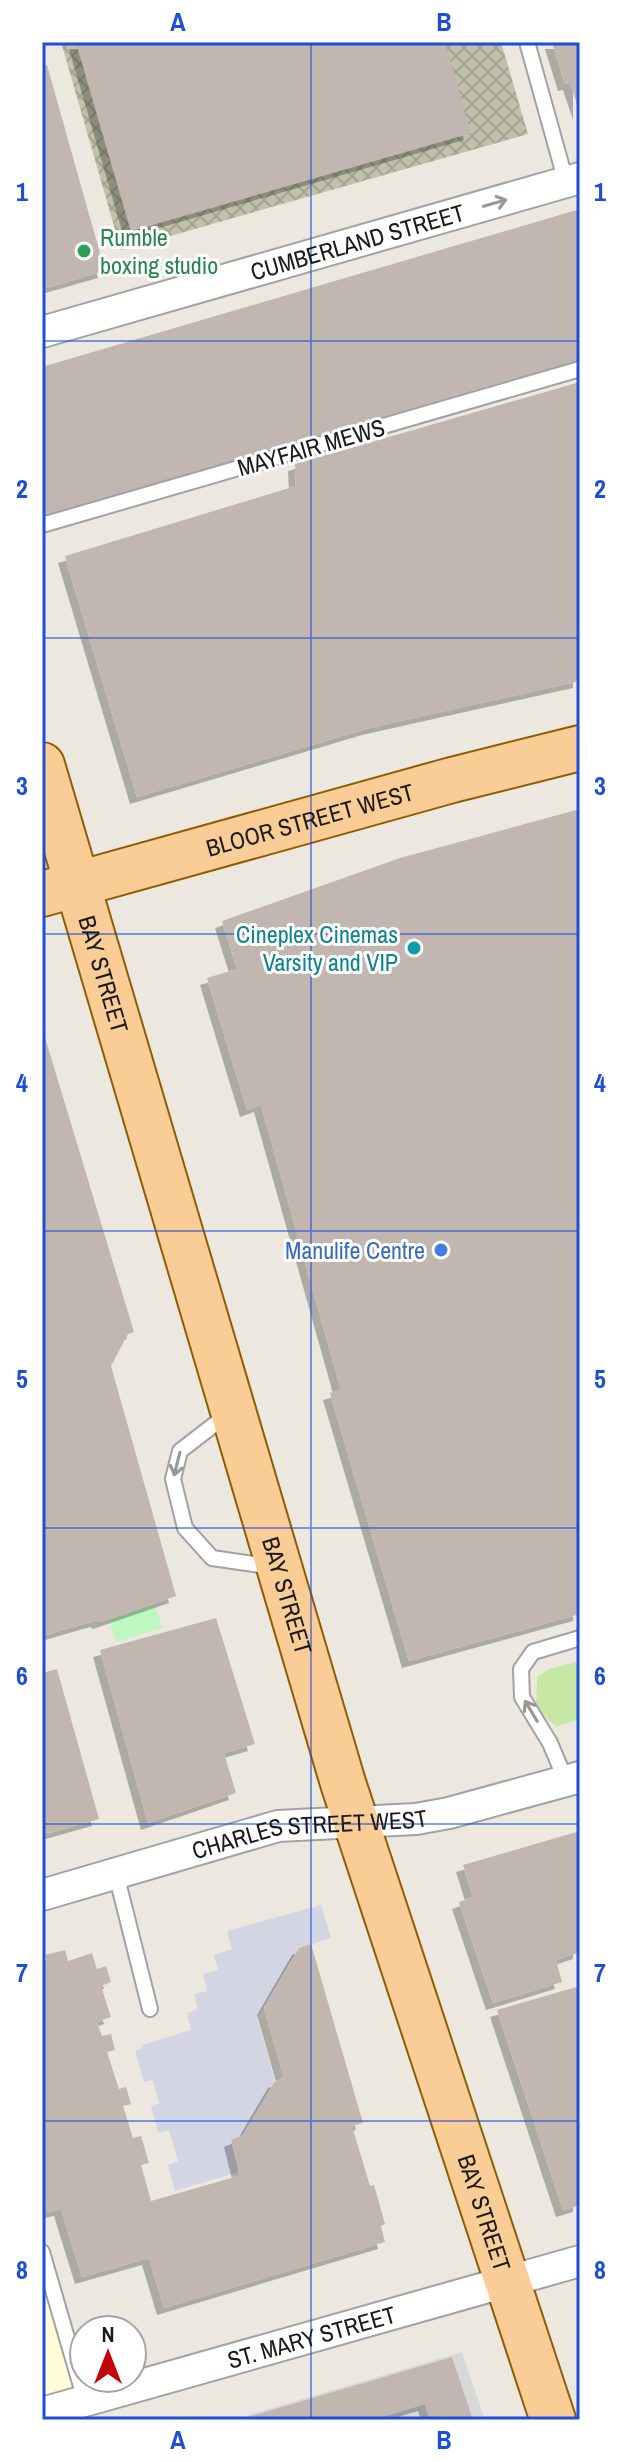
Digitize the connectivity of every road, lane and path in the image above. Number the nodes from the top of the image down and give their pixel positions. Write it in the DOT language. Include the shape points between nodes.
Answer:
graph roads {
  1 [pos="527,42"];
  2 [pos="573,180"];
  3 [pos="42,332"];
  4 [pos="580,369"];
  5 [pos="42,525"];
  6 [pos="580,748"];
  7 [pos="42,765"];
  8 [pos="60,889"];
  9 [pos="231,1411"];
  10 [pos="279,1568"];
  11 [pos="580,1638"];
  12 [pos="573,1779"];
  13 [pos="355,1821"];
  14 [pos="116,1874"];
  15 [pos="42,1895"];
  16 [pos="150,2009"];
  17 [pos="42,2252"];
  18 [pos="580,2261"];
  19 [pos="507,2282"];
  20 [pos="85,2400"];
  21 [pos="42,2413"];
  22 [pos="553,2420"];
  1 -- 2 [label="lane"];
  3 -- 2 [label="street, CUMBERLAND STREET, one-way"];
  4 -- 5 [label="lane, MAYFAIR MEWS"];
  6 -- 8 [label="main road, BLOOR STREET WEST"];
  7 -- 8 [label="main road, BAY STREET"];
  8 -- 9 [label="main road, BAY STREET"];
  9 -- 10 [label="main road, BAY STREET"];
  9 -- 10 [label="lane, one-way" via="180,1451 173,1479 185,1528 212,1558"];
  10 -- 13 [label="main road, BAY STREET"];
  12 -- 11 [label="lane, one-way" via="522,1697 521,1669 533,1652"];
  12 -- 13 [label="street, CHARLES STREET WEST" via="449,1813"];
  13 -- 14 [label="street, CHARLES STREET WEST" via="278,1826"];
  13 -- 19 [label="main road, BAY STREET"];
  14 -- 15 [label="street, CHARLES STREET WEST"];
  14 -- 16 [label="lane"];
  17 -- 20 [label="lane"];
  18 -- 19 [label="street, ST. MARY STREET"];
  19 -- 20 [label="street, ST. MARY STREET"];
  19 -- 22 [label="main road, BAY STREET"];
  20 -- 21 [label="street, ST. MARY STREET"];
}
